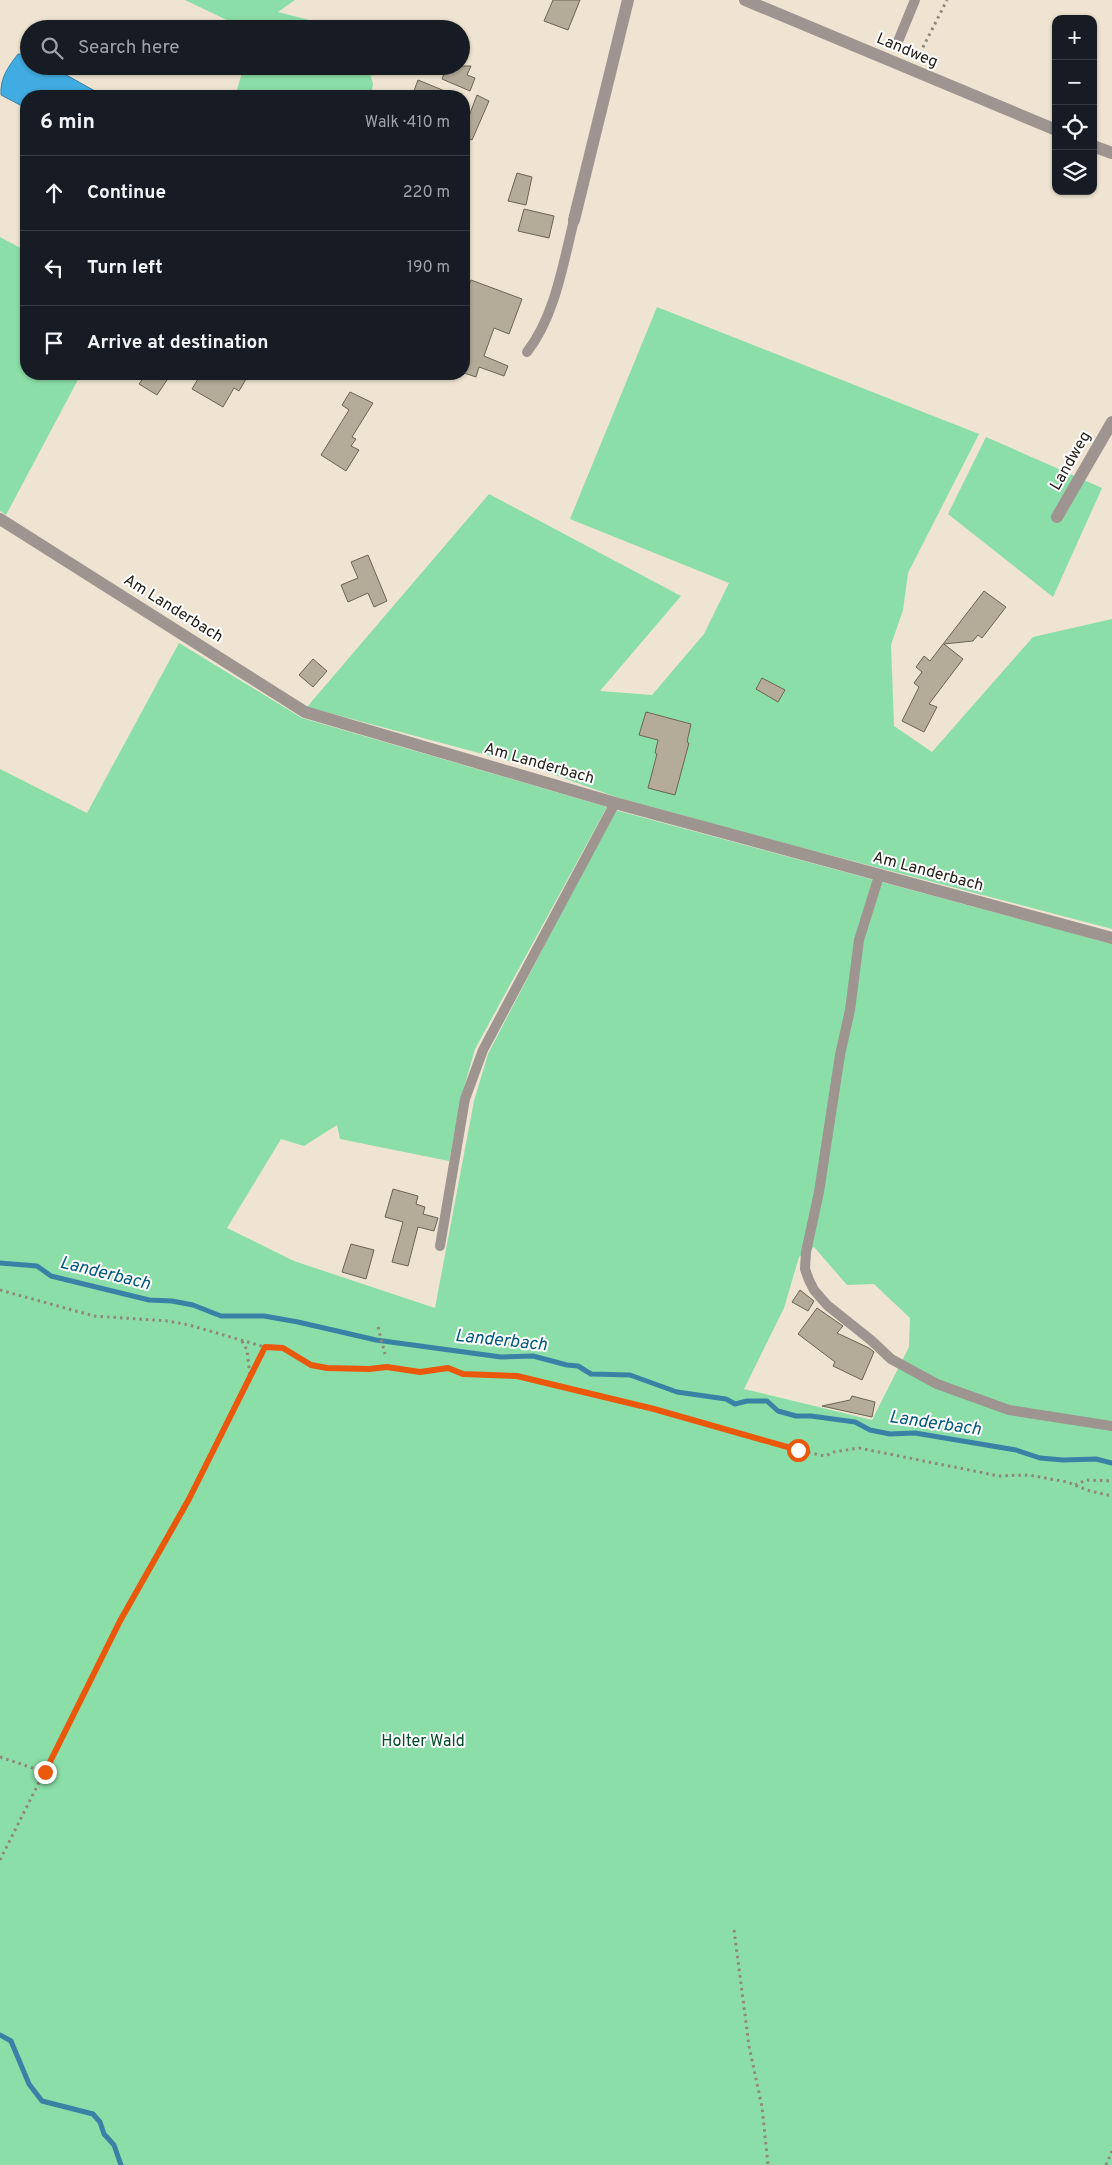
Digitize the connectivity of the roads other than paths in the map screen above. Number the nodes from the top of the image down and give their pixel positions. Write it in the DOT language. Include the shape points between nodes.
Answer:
graph roads {
  1 [pos="628,0"];
  2 [pos="745,0"];
  3 [pos="915,0"];
  4 [pos="900,39"];
  5 [pos="1052,128"];
  6 [pos="1097,148"];
  7 [pos="1112,154"];
  8 [pos="574,220"];
  9 [pos="527,352"];
  10 [pos="1112,422"];
  11 [pos="1057,518"];
  12 [pos="0,519"];
  13 [pos="615,803"];
  14 [pos="879,876"];
  15 [pos="1112,938"];
  16 [pos="440,1246"];
  17 [pos="1112,1426"];
  1 -- 8 [label="street"];
  2 -- 5 [label="street, Landweg"];
  3 -- 4 [label="lane"];
  6 -- 7 [label="street"];
  8 -- 9 [label="lane" via="553,298 536,340"];
  10 -- 11 [label="street, Landweg"];
  12 -- 13 [label="street, Am Landerbach" via="305,712"];
  13 -- 14 [label="street, Am Landerbach"];
  13 -- 16 [label="lane" via="483,1050 466,1099"];
  14 -- 15 [label="street, Am Landerbach"];
  14 -- 17 [label="lane" via="859,940 850,1010 806,1252 805,1269 809,1280 827,1305 890,1359 937,1384 1009,1410"];
}
